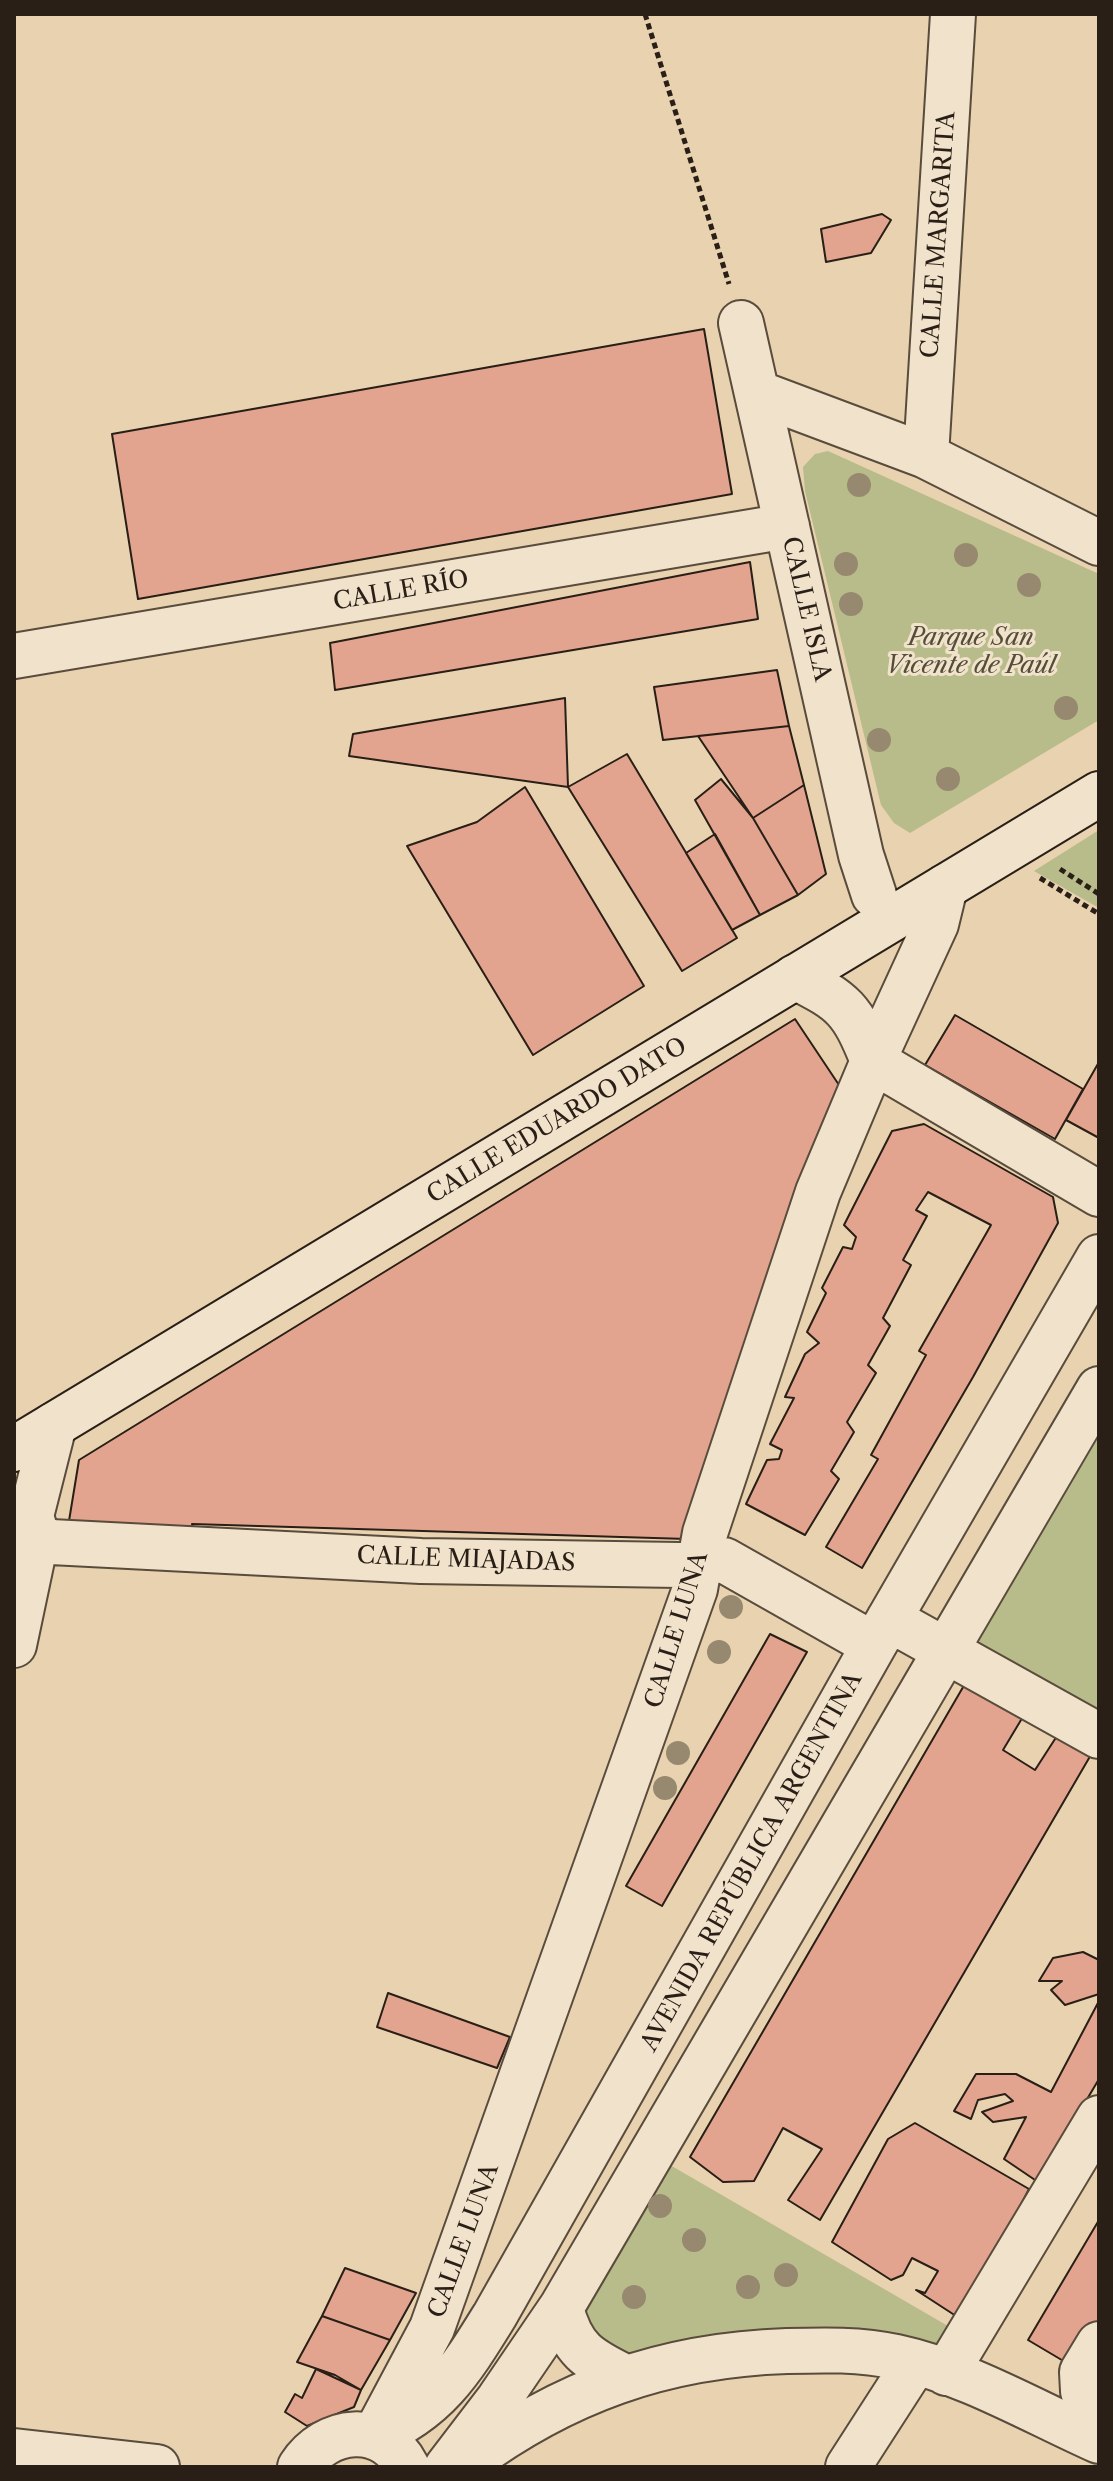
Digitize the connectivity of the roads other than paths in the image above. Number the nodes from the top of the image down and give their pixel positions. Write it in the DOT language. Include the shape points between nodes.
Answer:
graph roads {
  1 [pos="953,14"];
  2 [pos="741,323"];
  3 [pos="758,393"];
  4 [pos="926,456"];
  5 [pos="787,526"];
  6 [pos="1099,543"];
  7 [pos="14,656"];
  8 [pos="1099,761"];
  9 [pos="1099,794"];
  10 [pos="945,887"];
  11 [pos="874,895"];
  12 [pos="795,977"];
  13 [pos="873,1061"];
  14 [pos="1099,1194"];
  15 [pos="1099,1257"];
  16 [pos="1099,1389"];
  17 [pos="34,1421"];
  18 [pos="14,1449"];
  19 [pos="27,1526"];
  20 [pos="702,1560"];
  21 [pos="882,1632"];
  22 [pos="14,1645"];
  23 [pos="946,1652"];
  24 [pos="1099,1736"];
  25 [pos="1099,2118"];
  26 [pos="561,2308"];
  27 [pos="1099,2344"];
  28 [pos="930,2368"];
  29 [pos="625,2377"];
  30 [pos="1099,2398"];
  31 [pos="374,2437"];
  32 [pos="1099,2441"];
  33 [pos="14,2451"];
  34 [pos="296,2463"];
  35 [pos="157,2467"];
  36 [pos="407,2467"];
  37 [pos="447,2467"];
  38 [pos="461,2467"];
  39 [pos="848,2467"];
  1 -- 4 [label="street, CALLE MARGARITA"];
  2 -- 3 [label="street, CALLE ISLA"];
  3 -- 4 [label="street"];
  3 -- 5 [label="street, CALLE ISLA"];
  4 -- 6 [label="street"];
  5 -- 7 [label="street, CALLE RÍO"];
  5 -- 11 [label="street, CALLE ISLA"];
  8 -- 11 [label="street, CALLE EDUARDO DATO"];
  9 -- 10 [label="street, CALLE EDUARDO DATO"];
  10 -- 12 [label="street, CALLE EDUARDO DATO"];
  10 -- 13 [label="street, CALLE LUNA" via="936,924"];
  11 -- 17 [label="street, CALLE EDUARDO DATO"];
  12 -- 13 [label="street" via="840,1001 853,1016"];
  12 -- 17 [label="street, CALLE EDUARDO DATO"];
  13 -- 14 [label="street"];
  13 -- 20 [label="street, CALLE LUNA" via="818,1192 705,1533"];
  15 -- 21 [label="street, AVENIDA REPÚBLICA ARGENTINA"];
  16 -- 23 [label="street"];
  17 -- 18 [label="street, CALLE EDUARDO DATO"];
  17 -- 19 [label="street"];
  19 -- 20 [label="street, CALLE MIAJADAS" via="51,1542 421,1561 679,1565"];
  19 -- 22 [label="street"];
  20 -- 21 [label="street, CALLE MIAJADAS" via="724,1560"];
  20 -- 31 [label="street, CALLE LUNA" via="432,2328"];
  21 -- 23 [label="street, CALLE MIAJADAS"];
  21 -- 31 [label="street, AVENIDA REPÚBLICA ARGENTINA" via="459,2374 432,2402"];
  23 -- 24 [label="street, CALLE MIAJADAS"];
  23 -- 26 [label="street"];
  25 -- 28 [label="street"];
  26 -- 29 [label="street" via="567,2334 581,2351"];
  26 -- 37 [label="street"];
  27 -- 30 [label="street" via="1082,2372 1083,2391"];
  28 -- 29 [label="street" via="895,2357 827,2349 658,2366"];
  28 -- 32 [label="street"];
  28 -- 39 [label="street"];
  29 -- 38 [label="street" via="531,2421"];
  31 -- 34 [label="street" via="339,2435"];
  31 -- 36 [label="street" via="395,2450"];
  33 -- 35 [label="street"];
}
